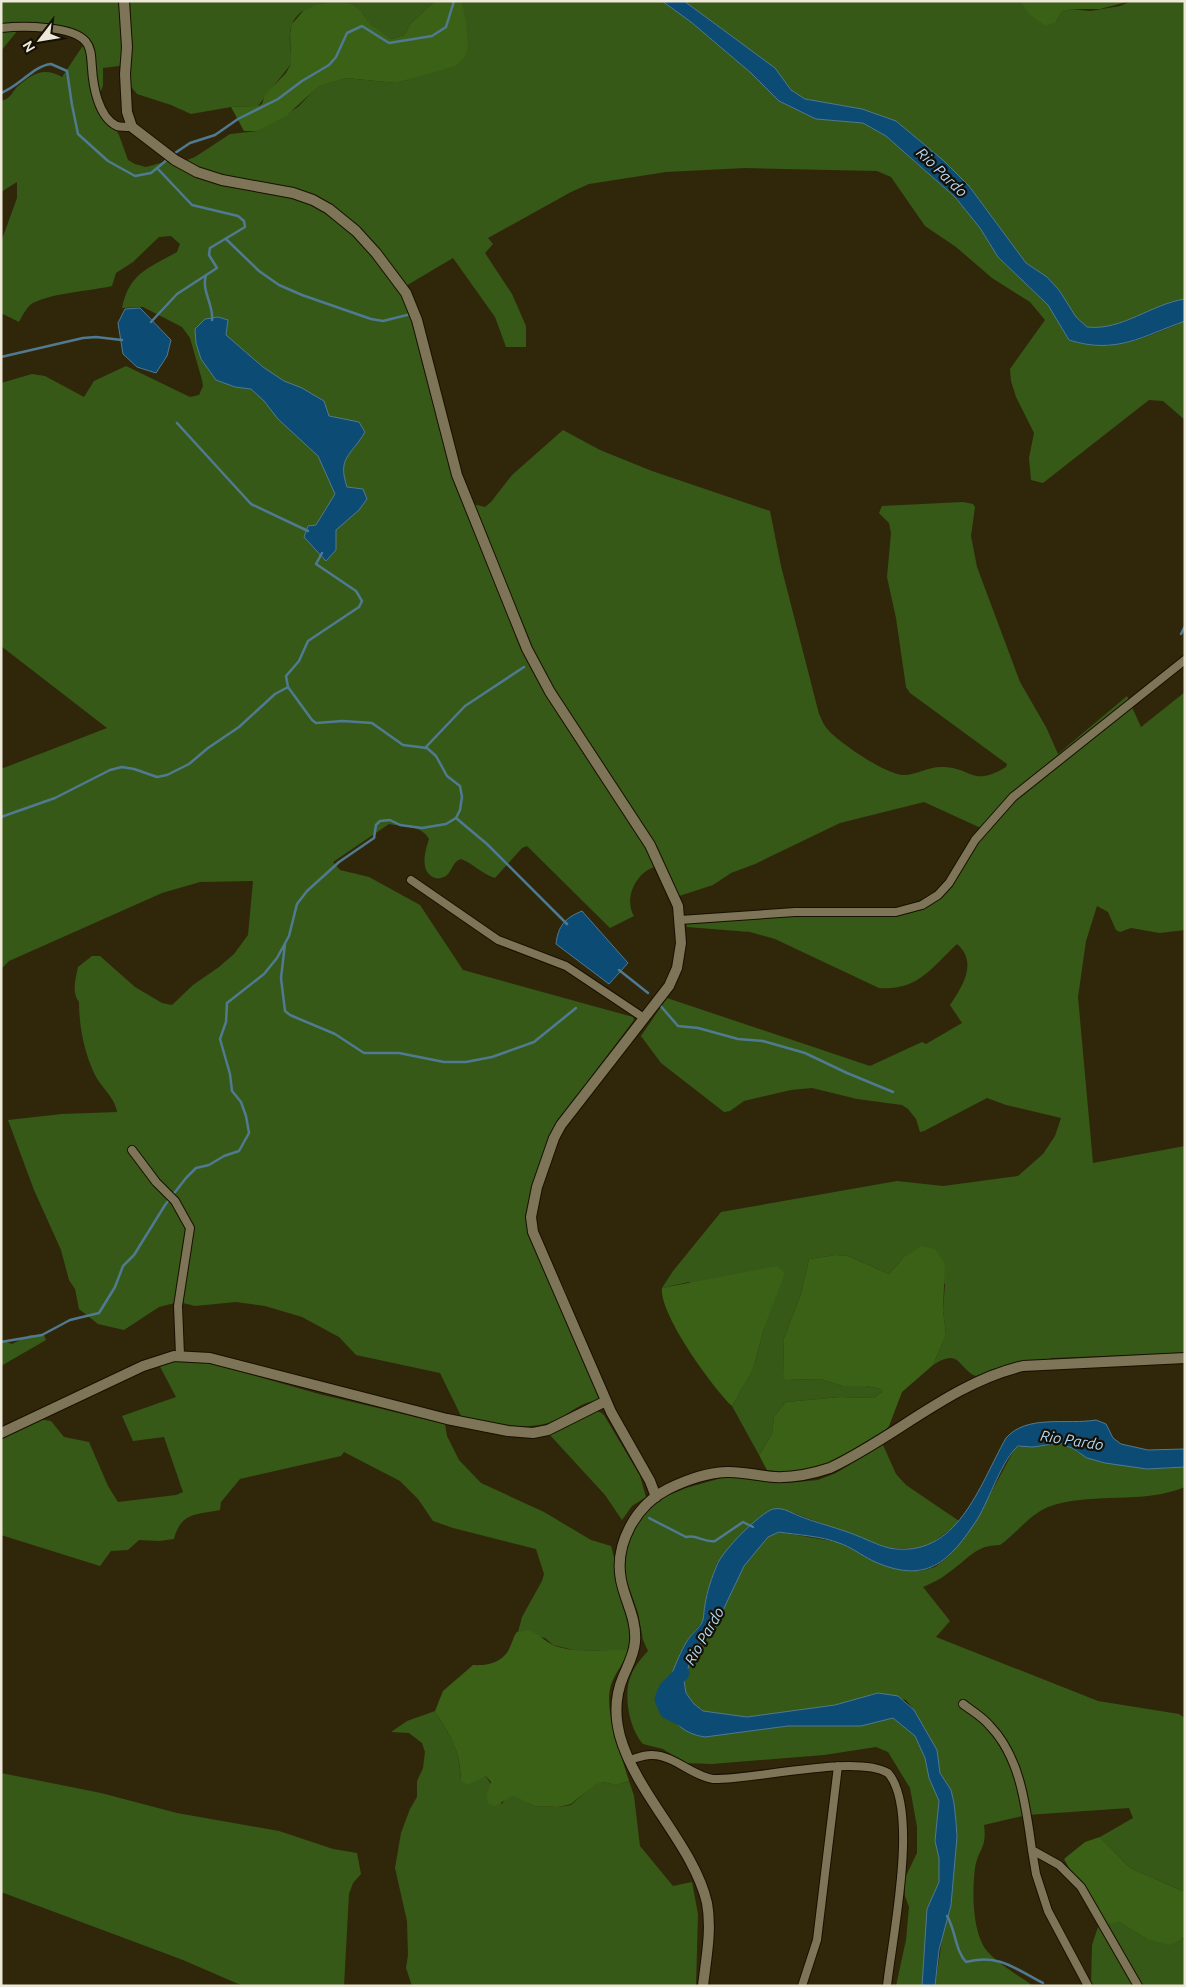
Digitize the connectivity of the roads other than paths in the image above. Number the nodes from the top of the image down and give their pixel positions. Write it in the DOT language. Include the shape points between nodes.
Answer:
graph roads {
  1 [pos="124,1"];
  2 [pos="1,28"];
  3 [pos="132,127"];
  4 [pos="1185,660"];
  5 [pos="411,880"];
  6 [pos="680,920"];
  7 [pos="644,1018"];
  8 [pos="132,1150"];
  9 [pos="180,1356"];
  10 [pos="1185,1358"];
  11 [pos="606,1401"];
  12 [pos="1,1433"];
  13 [pos="656,1497"];
  14 [pos="963,1704"];
  15 [pos="629,1760"];
  16 [pos="838,1766"];
  17 [pos="1032,1850"];
  18 [pos="703,1986"];
  19 [pos="802,1986"];
  20 [pos="887,1986"];
  21 [pos="1088,1986"];
  22 [pos="1138,1986"];
  1 -- 3 [label="main road" via="127,112"];
  2 -- 3 [label="street" via="69,31 82,38 89,48 100,106 117,126"];
  3 -- 6 [label="main road" via="175,160 206,176 279,189 313,200 356,231 406,293 415,311 456,475 527,649 550,692 650,845 678,906"];
  4 -- 6 [label="street" via="1013,797 975,840 944,890 922,905 896,912 795,912"];
  5 -- 7 [label="street" via="498,940 566,966"];
  6 -- 7 [label="main road" via="677,968 669,986"];
  7 -- 11 [label="main road" via="561,1125 539,1180 532,1208 536,1241 558,1285"];
  8 -- 9 [label="street" via="175,1201 189,1223 178,1306"];
  9 -- 11 [label="main road" via="222,1361 508,1432 548,1430"];
  9 -- 12 [label="main road" via="163,1358 143,1366"];
  10 -- 13 [label="main road" via="1009,1369 968,1386 830,1468 784,1477 714,1473 695,1478"];
  11 -- 13 [label="main road"];
  13 -- 15 [label="main road" via="637,1516 620,1556 620,1580 632,1610 636,1636 617,1704 618,1726"];
  14 -- 17 [label="street" via="989,1724 1010,1756 1019,1779"];
  15 -- 16 [label="street" via="653,1755 700,1776 720,1779"];
  15 -- 18 [label="main road" via="694,1869 704,1892 709,1930"];
  16 -- 19 [label="street" via="818,1940"];
  16 -- 20 [label="street" via="885,1771 892,1778 898,1794 902,1820 899,1899"];
  17 -- 21 [label="street" via="1048,1911"];
  17 -- 22 [label="street" via="1060,1865 1081,1887"];
}
